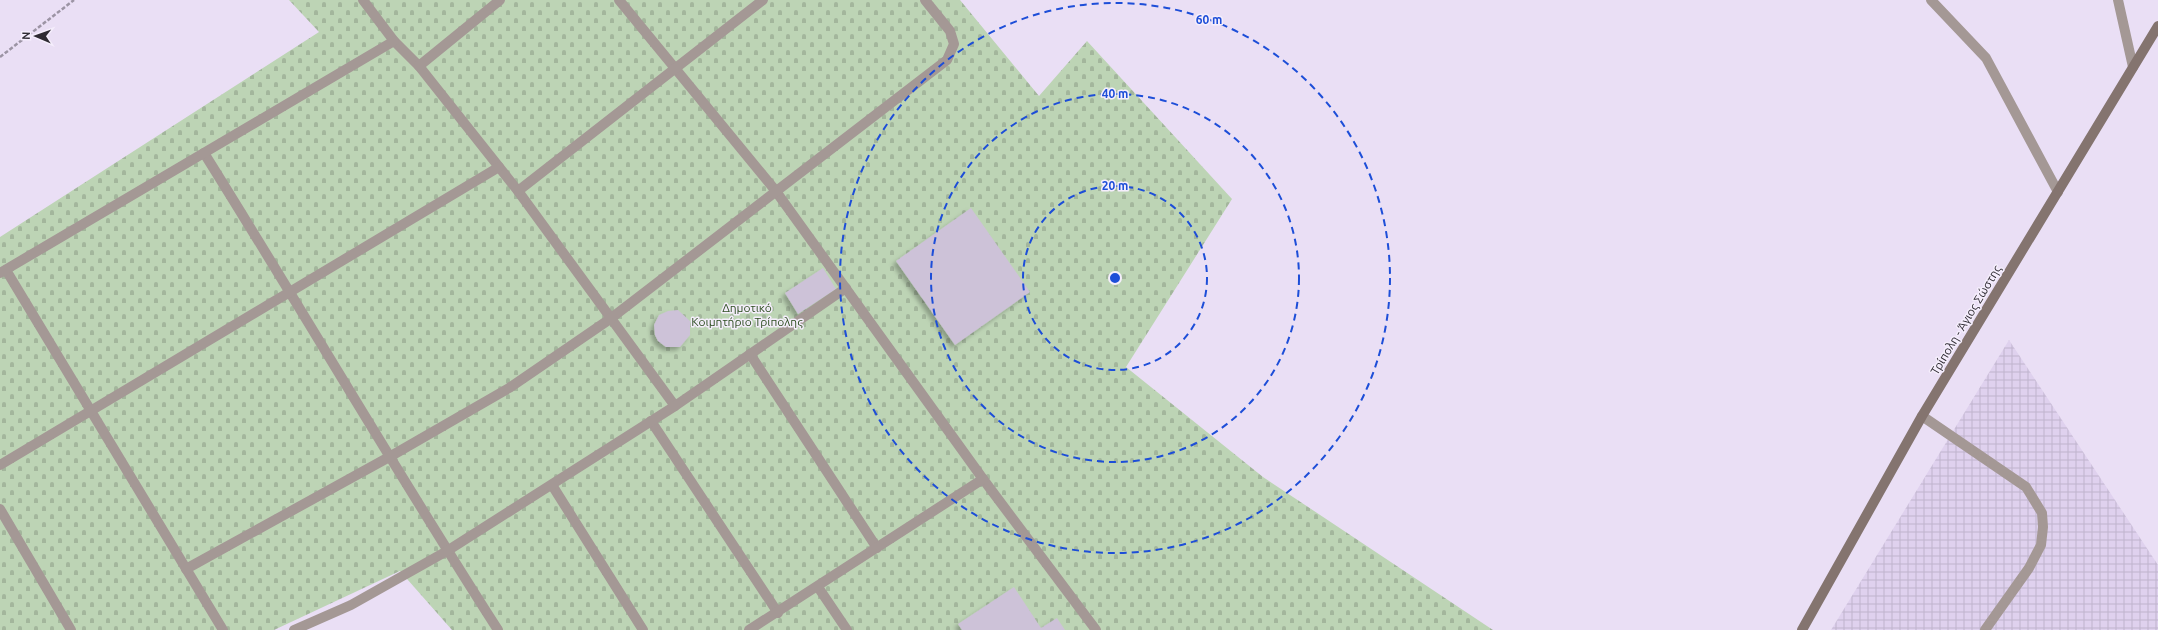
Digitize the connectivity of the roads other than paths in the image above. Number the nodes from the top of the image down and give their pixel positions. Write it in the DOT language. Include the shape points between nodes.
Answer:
graph roads {
  1 [pos="363,0"];
  2 [pos="500,0"];
  3 [pos="620,0"];
  4 [pos="763,0"];
  5 [pos="925,0"];
  6 [pos="1931,0"];
  7 [pos="2118,0"];
  8 [pos="2158,26"];
  9 [pos="394,41"];
  10 [pos="418,66"];
  11 [pos="2133,67"];
  12 [pos="676,69"];
  13 [pos="204,153"];
  14 [pos="499,167"];
  15 [pos="775,190"];
  16 [pos="518,191"];
  17 [pos="2058,192"];
  18 [pos="3,271"];
  19 [pos="846,288"];
  20 [pos="291,291"];
  21 [pos="610,319"];
  22 [pos="750,354"];
  23 [pos="675,406"];
  24 [pos="91,411"];
  25 [pos="1922,416"];
  26 [pos="651,421"];
  27 [pos="391,456"];
  28 [pos="0,465"];
  29 [pos="983,480"];
  30 [pos="552,485"];
  31 [pos="0,509"];
  32 [pos="877,548"];
  33 [pos="447,551"];
  34 [pos="186,569"];
  35 [pos="818,587"];
  36 [pos="778,613"];
  37 [pos="70,630"];
  38 [pos="222,630"];
  39 [pos="294,630"];
  40 [pos="498,630"];
  41 [pos="643,630"];
  42 [pos="749,630"];
  43 [pos="847,630"];
  44 [pos="1096,630"];
  45 [pos="1802,630"];
  46 [pos="1985,630"];
  1 -- 9 [label="lane"];
  2 -- 10 [label="lane"];
  3 -- 12 [label="lane"];
  4 -- 12 [label="lane"];
  5 -- 15 [label="lane" via="950,30 954,44 947,60"];
  6 -- 17 [label="lane" via="1986,58"];
  7 -- 11 [label="lane"];
  8 -- 11 [label="main road, Τρίπολη - Άγιος Σώστης"];
  9 -- 10 [label="lane"];
  9 -- 13 [label="lane"];
  10 -- 14 [label="lane"];
  11 -- 17 [label="main road, Τρίπολη - Άγιος Σώστης"];
  12 -- 15 [label="lane"];
  12 -- 16 [label="lane"];
  13 -- 18 [label="lane"];
  13 -- 20 [label="lane"];
  14 -- 16 [label="lane"];
  14 -- 20 [label="lane"];
  15 -- 19 [label="lane"];
  15 -- 21 [label="lane"];
  16 -- 21 [label="lane"];
  17 -- 25 [label="main road, Τρίπολη - Άγιος Σώστης"];
  18 -- 24 [label="lane"];
  19 -- 22 [label="lane"];
  19 -- 29 [label="lane"];
  20 -- 24 [label="lane"];
  20 -- 27 [label="lane"];
  21 -- 23 [label="lane"];
  21 -- 27 [label="lane" via="509,388"];
  22 -- 23 [label="lane"];
  22 -- 32 [label="lane"];
  23 -- 26 [label="lane"];
  24 -- 28 [label="lane"];
  24 -- 34 [label="lane"];
  25 -- 45 [label="main road, Τρίπολη - Άγιος Σώστης"];
  25 -- 46 [label="lane" via="2026,487 2042,513 2041,545 2029,568"];
  26 -- 30 [label="lane"];
  26 -- 36 [label="lane"];
  27 -- 33 [label="lane"];
  27 -- 34 [label="lane"];
  29 -- 32 [label="lane"];
  29 -- 44 [label="lane"];
  30 -- 33 [label="lane"];
  30 -- 41 [label="lane"];
  31 -- 37 [label="lane"];
  32 -- 35 [label="lane"];
  33 -- 39 [label="lane" via="351,605"];
  33 -- 40 [label="lane"];
  34 -- 38 [label="lane"];
  35 -- 36 [label="lane"];
  35 -- 43 [label="lane"];
  36 -- 42 [label="lane"];
}
